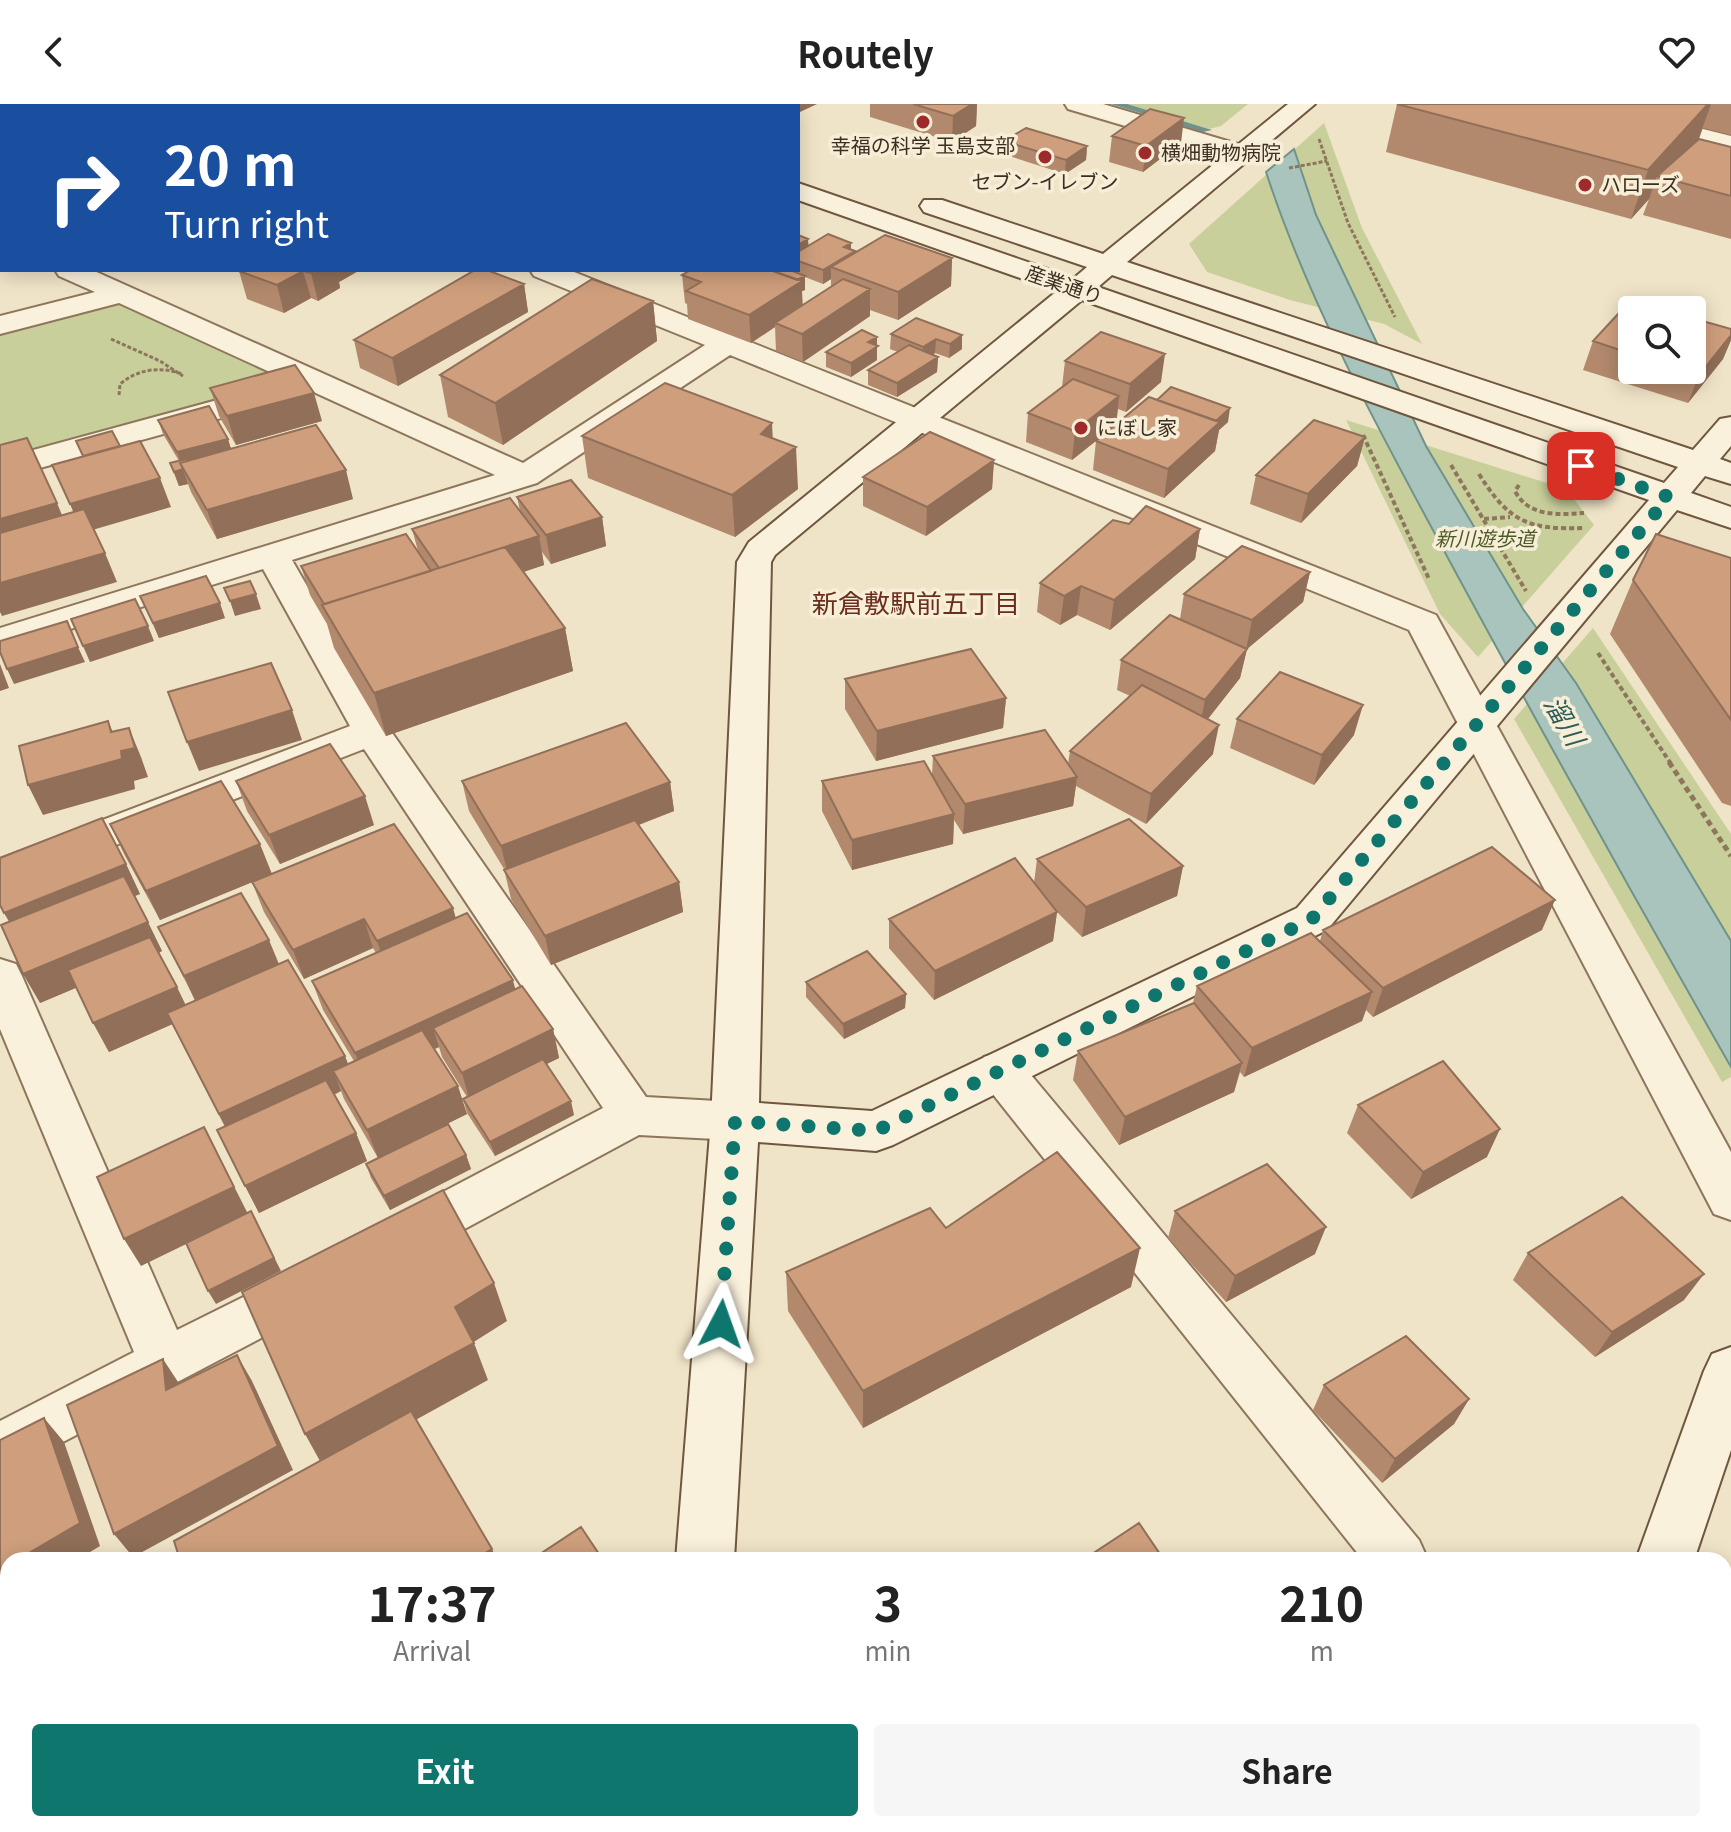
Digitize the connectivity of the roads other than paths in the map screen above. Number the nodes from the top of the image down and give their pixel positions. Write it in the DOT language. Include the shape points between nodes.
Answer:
graph roads {
  1 [pos="1077,104"];
  2 [pos="1574,104"];
  3 [pos="1645,112"];
  4 [pos="1311,120"];
  5 [pos="1731,144"];
  6 [pos="1242,153"];
  7 [pos="800,192"];
  8 [pos="901,196"];
  9 [pos="1108,266"];
  10 [pos="73,272"];
  11 [pos="549,272"];
  12 [pos="1077,289"];
  13 [pos="122,294"];
  14 [pos="0,325"];
  15 [pos="727,344"];
  16 [pos="317,382"];
  17 [pos="918,419"];
  18 [pos="1731,426"];
  19 [pos="1699,463"];
  20 [pos="0,469"];
  21 [pos="1731,474"];
  22 [pos="525,476"];
  23 [pos="1669,497"];
  24 [pos="1731,518"];
  25 [pos="272,555"];
  26 [pos="0,640"];
  27 [pos="1488,707"];
  28 [pos="372,732"];
  29 [pos="0,875"];
  30 [pos="0,976"];
  31 [pos="1000,1070"];
  32 [pos="633,1115"];
  33 [pos="735,1121"];
  34 [pos="1731,1199"];
  35 [pos="165,1364"];
  36 [pos="1731,1371"];
  37 [pos="0,1449"];
  38 [pos="706,1552"];
  39 [pos="1392,1552"];
  40 [pos="1668,1552"];
  1 -- 6 [label="street"];
  2 -- 3 [label="street"];
  3 -- 5 [label="street"];
  4 -- 6 [label="street"];
  6 -- 9 [label="street"];
  7 -- 12 [label="street, 産業通り"];
  8 -- 9 [label="street, 産業通り"];
  9 -- 12 [label="street"];
  9 -- 19 [label="street, 産業通り"];
  10 -- 13 [label="street"];
  11 -- 15 [label="street"];
  12 -- 17 [label="street"];
  12 -- 23 [label="street, 産業通り"];
  13 -- 14 [label="street"];
  13 -- 16 [label="street"];
  15 -- 17 [label="street"];
  15 -- 22 [label="street"];
  16 -- 20 [label="street"];
  16 -- 22 [label="street"];
  17 -- 27 [label="street" via="1423,623"];
  17 -- 33 [label="street" via="761,549 754,562"];
  18 -- 19 [label="street"];
  19 -- 21 [label="street"];
  19 -- 23 [label="street"];
  22 -- 25 [label="street"];
  23 -- 24 [label="street"];
  23 -- 27 [label="street"];
  25 -- 26 [label="street"];
  25 -- 28 [label="street"];
  27 -- 31 [label="street" via="1312,919"];
  27 -- 34 [label="street"];
  28 -- 29 [label="street"];
  28 -- 32 [label="street"];
  30 -- 35 [label="street"];
  31 -- 33 [label="street" via="876,1131"];
  31 -- 39 [label="street"];
  32 -- 33 [label="street"];
  32 -- 35 [label="street"];
  33 -- 38 [label="street"];
  35 -- 37 [label="street"];
  36 -- 40 [label="street"];
}
